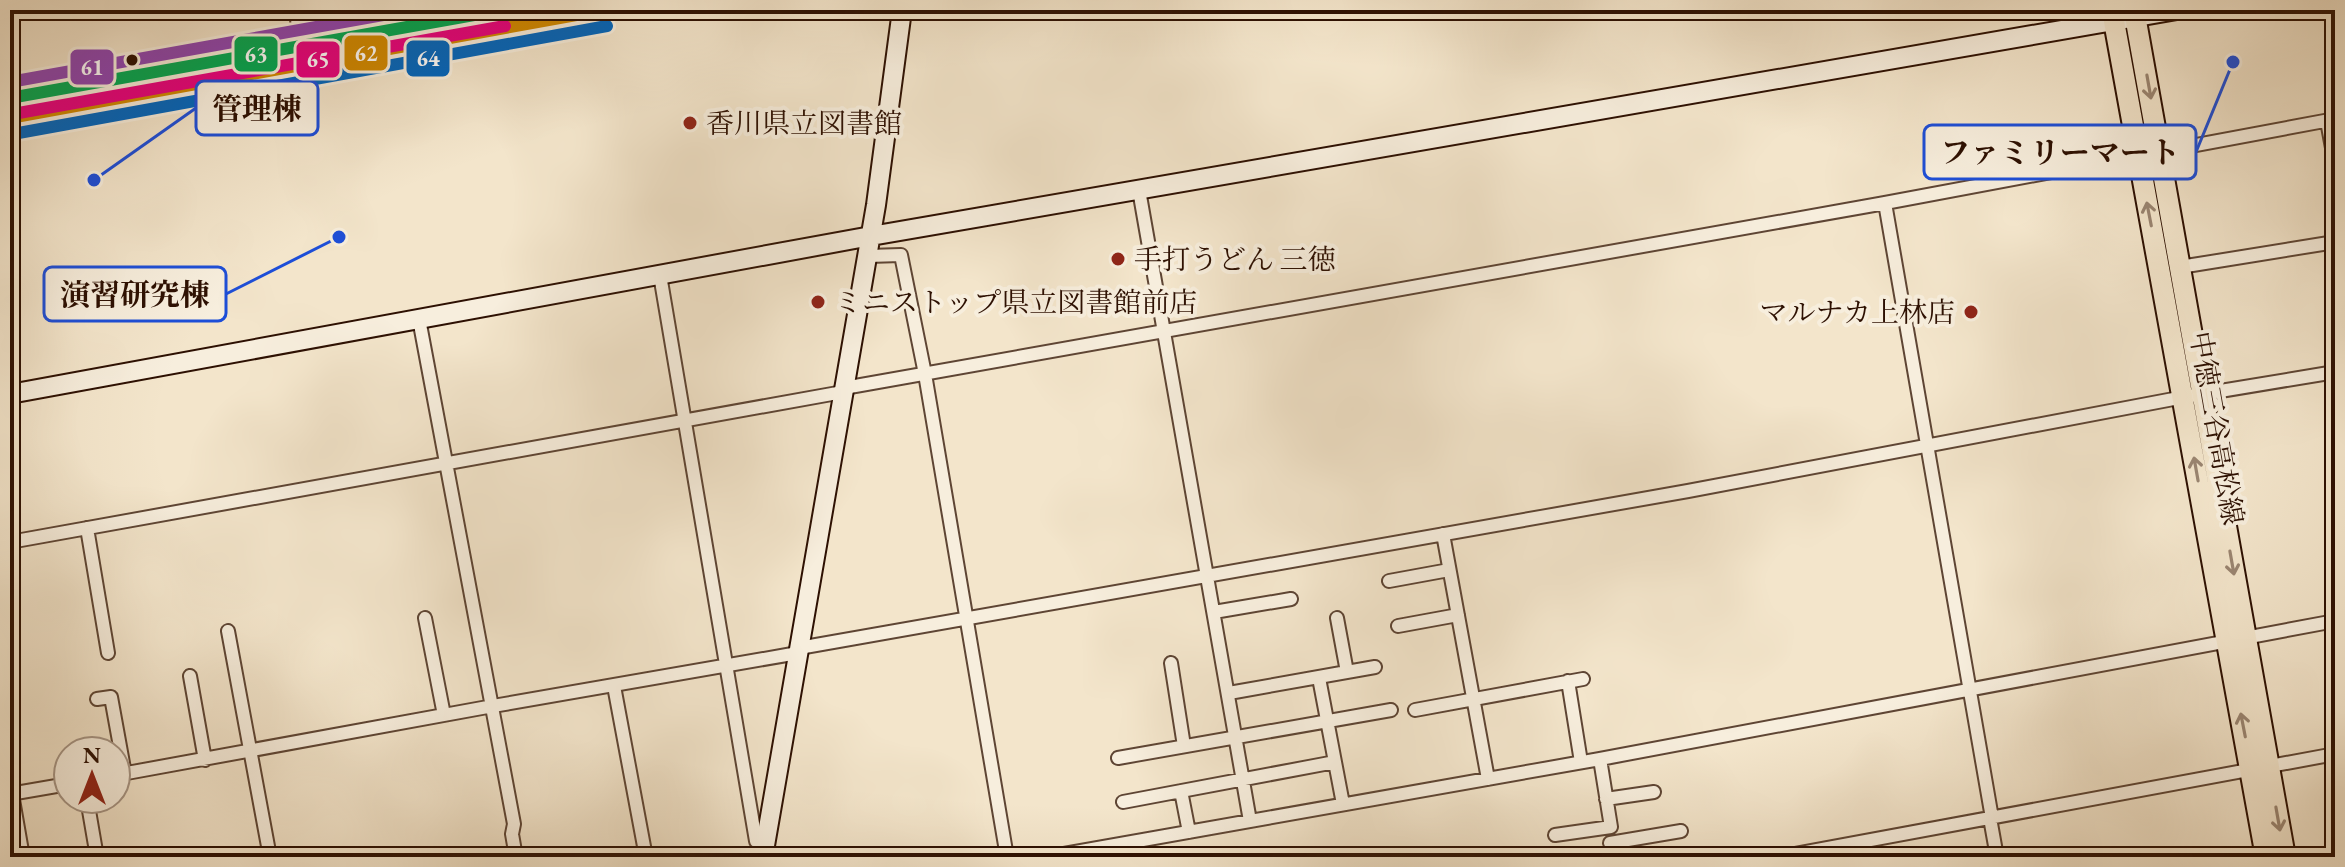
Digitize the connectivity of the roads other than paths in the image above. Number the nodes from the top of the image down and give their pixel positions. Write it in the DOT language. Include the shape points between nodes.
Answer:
graph roads {
  1 [pos="295,10"];
  2 [pos="502,10"];
  3 [pos="604,10"];
  4 [pos="902,10"];
  5 [pos="2177,10"];
  6 [pos="2135,14"];
  7 [pos="2113,16"];
  8 [pos="304,55"];
  9 [pos="10,65"];
  10 [pos="14,98"];
  11 [pos="16,117"];
  12 [pos="2331,120"];
  13 [pos="2161,151"];
  14 [pos="2138,155"];
  15 [pos="2335,164"];
  16 [pos="1139,190"];
  17 [pos="1885,203"];
  18 [pos="871,236"];
  19 [pos="2335,242"];
  20 [pos="868,256"];
  21 [pos="2180,267"];
  22 [pos="660,275"];
  23 [pos="419,319"];
  24 [pos="1163,332"];
  25 [pos="2335,372"];
  26 [pos="925,374"];
  27 [pos="843,390"];
  28 [pos="10,394"];
  29 [pos="2193,395"];
  30 [pos="685,420"];
  31 [pos="1927,447"];
  32 [pos="446,462"];
  33 [pos="87,528"];
  34 [pos="1443,534"];
  35 [pos="10,542"];
  36 [pos="1449,570"];
  37 [pos="1207,576"];
  38 [pos="1389,581"];
  39 [pos="1291,599"];
  40 [pos="1214,612"];
  41 [pos="1458,615"];
  42 [pos="425,618"];
  43 [pos="1337,618"];
  44 [pos="965,619"];
  45 [pos="2335,621"];
  46 [pos="1398,626"];
  47 [pos="228,631"];
  48 [pos="2236,639"];
  49 [pos="798,651"];
  50 [pos="108,653"];
  51 [pos="1171,663"];
  52 [pos="726,666"];
  53 [pos="1375,667"];
  54 [pos="1347,672"];
  55 [pos="190,676"];
  56 [pos="1319,678"];
  57 [pos="1583,679"];
  58 [pos="1568,681"];
  59 [pos="614,686"];
  60 [pos="1970,691"];
  61 [pos="1229,693"];
  62 [pos="97,699"];
  63 [pos="1473,699"];
  64 [pos="493,706"];
  65 [pos="1391,710"];
  66 [pos="1415,710"];
  67 [pos="444,715"];
  68 [pos="1327,720"];
  69 [pos="116,735"];
  70 [pos="1237,737"];
  71 [pos="1184,746"];
  72 [pos="250,752"];
  73 [pos="2335,754"];
  74 [pos="1118,758"];
  75 [pos="1600,759"];
  76 [pos="205,760"];
  77 [pos="1335,762"];
  78 [pos="1581,762"];
  79 [pos="2260,768"];
  80 [pos="132,772"];
  81 [pos="1243,779"];
  82 [pos="1488,779"];
  83 [pos="52,787"];
  84 [pos="1181,791"];
  85 [pos="1654,792"];
  86 [pos="11,794"];
  87 [pos="1606,799"];
  88 [pos="1123,802"];
  89 [pos="1343,804"];
  90 [pos="90,815"];
  91 [pos="1991,818"];
  92 [pos="1250,821"];
  93 [pos="1607,827"];
  94 [pos="1681,831"];
  95 [pos="1189,832"];
  96 [pos="1555,835"];
  97 [pos="764,850"];
  98 [pos="1611,850"];
  99 [pos="23,857"];
  100 [pos="97,857"];
  101 [pos="270,857"];
  102 [pos="516,857"];
  103 [pos="646,857"];
  104 [pos="1007,857"];
  105 [pos="1047,857"];
  106 [pos="1779,857"];
  107 [pos="1997,857"];
  108 [pos="2266,857"];
  109 [pos="2285,857"];
  1 -- 8 [label="street"];
  2 -- 8 [label="street"];
  3 -- 8 [label="street"];
  4 -- 18 [label="street"];
  5 -- 6 [label="street"];
  6 -- 7 [label="street"];
  6 -- 13 [label="main road, 中徳三谷高松線, one-way"];
  7 -- 14 [label="main road, 中徳三谷高松線"];
  7 -- 16 [label="street"];
  8 -- 10 [label="street"];
  8 -- 11 [label="street"];
  9 -- 10 [label="street"];
  10 -- 11 [label="street"];
  12 -- 13 [label="street"];
  12 -- 15 [label="street"];
  13 -- 14 [label="street"];
  13 -- 21 [label="main road, 中徳三谷高松線"];
  14 -- 17 [label="street"];
  29 -- 14 [label="main road, 中徳三谷高松線, one-way"];
  16 -- 18 [label="street"];
  16 -- 24 [label="street"];
  17 -- 24 [label="street"];
  17 -- 31 [label="street"];
  18 -- 20 [label="street"];
  18 -- 22 [label="street"];
  19 -- 21 [label="street"];
  20 -- 26 [label="street" via="901,255"];
  20 -- 27 [label="street"];
  21 -- 29 [label="main road, 中徳三谷高松線"];
  22 -- 23 [label="street"];
  22 -- 30 [label="street"];
  23 -- 28 [label="street"];
  23 -- 32 [label="street"];
  24 -- 26 [label="street"];
  24 -- 37 [label="street"];
  25 -- 29 [label="street"];
  26 -- 27 [label="street"];
  26 -- 44 [label="street"];
  27 -- 30 [label="street"];
  27 -- 49 [label="street"];
  29 -- 31 [label="street"];
  29 -- 48 [label="main road, 中徳三谷高松線"];
  30 -- 32 [label="street"];
  30 -- 52 [label="street"];
  31 -- 34 [label="street"];
  31 -- 60 [label="street"];
  32 -- 33 [label="street"];
  32 -- 64 [label="street"];
  33 -- 35 [label="street"];
  33 -- 50 [label="street"];
  34 -- 36 [label="street"];
  34 -- 37 [label="street"];
  36 -- 38 [label="street"];
  36 -- 41 [label="street"];
  37 -- 40 [label="street"];
  37 -- 44 [label="street"];
  39 -- 40 [label="street"];
  40 -- 61 [label="street"];
  41 -- 46 [label="street"];
  41 -- 63 [label="street"];
  42 -- 67 [label="street"];
  43 -- 54 [label="street"];
  44 -- 49 [label="street"];
  44 -- 104 [label="street"];
  45 -- 48 [label="street"];
  47 -- 72 [label="street"];
  48 -- 60 [label="street"];
  48 -- 79 [label="main road, 中徳三谷高松線"];
  49 -- 52 [label="street"];
  49 -- 97 [label="street"];
  51 -- 71 [label="street"];
  52 -- 59 [label="street"];
  52 -- 97 [label="street" via="756,841"];
  53 -- 54 [label="street"];
  54 -- 56 [label="street"];
  55 -- 76 [label="street"];
  56 -- 61 [label="street"];
  56 -- 68 [label="street"];
  57 -- 58 [label="street"];
  58 -- 63 [label="street"];
  58 -- 78 [label="street"];
  59 -- 64 [label="street"];
  59 -- 103 [label="street"];
  60 -- 75 [label="street"];
  60 -- 91 [label="street"];
  61 -- 70 [label="street"];
  62 -- 69 [label="street" via="111,697"];
  63 -- 66 [label="street"];
  63 -- 82 [label="street"];
  64 -- 67 [label="street"];
  64 -- 102 [label="street"];
  65 -- 68 [label="street"];
  67 -- 72 [label="street"];
  68 -- 70 [label="street"];
  68 -- 77 [label="street"];
  70 -- 71 [label="street"];
  70 -- 81 [label="street"];
  71 -- 74 [label="street"];
  72 -- 76 [label="street"];
  72 -- 101 [label="street"];
  73 -- 79 [label="street"];
  75 -- 78 [label="street"];
  75 -- 87 [label="street"];
  76 -- 80 [label="street"];
  77 -- 81 [label="street"];
  77 -- 89 [label="street"];
  78 -- 82 [label="street"];
  79 -- 91 [label="street"];
  79 -- 108 [label="main road, 中徳三谷高松線"];
  79 -- 109 [label="main road, 中徳三谷高松線, one-way"];
  81 -- 84 [label="street"];
  81 -- 92 [label="street"];
  82 -- 89 [label="street"];
  83 -- 86 [label="street"];
  84 -- 88 [label="street"];
  84 -- 95 [label="street"];
  85 -- 87 [label="street"];
  86 -- 99 [label="street"];
  87 -- 93 [label="street"];
  89 -- 92 [label="street"];
  90 -- 100 [label="street"];
  91 -- 106 [label="street"];
  91 -- 107 [label="street"];
  92 -- 95 [label="street"];
  93 -- 96 [label="street"];
  93 -- 98 [label="street"];
  94 -- 98 [label="street"];
  95 -- 105 [label="street"];
}
